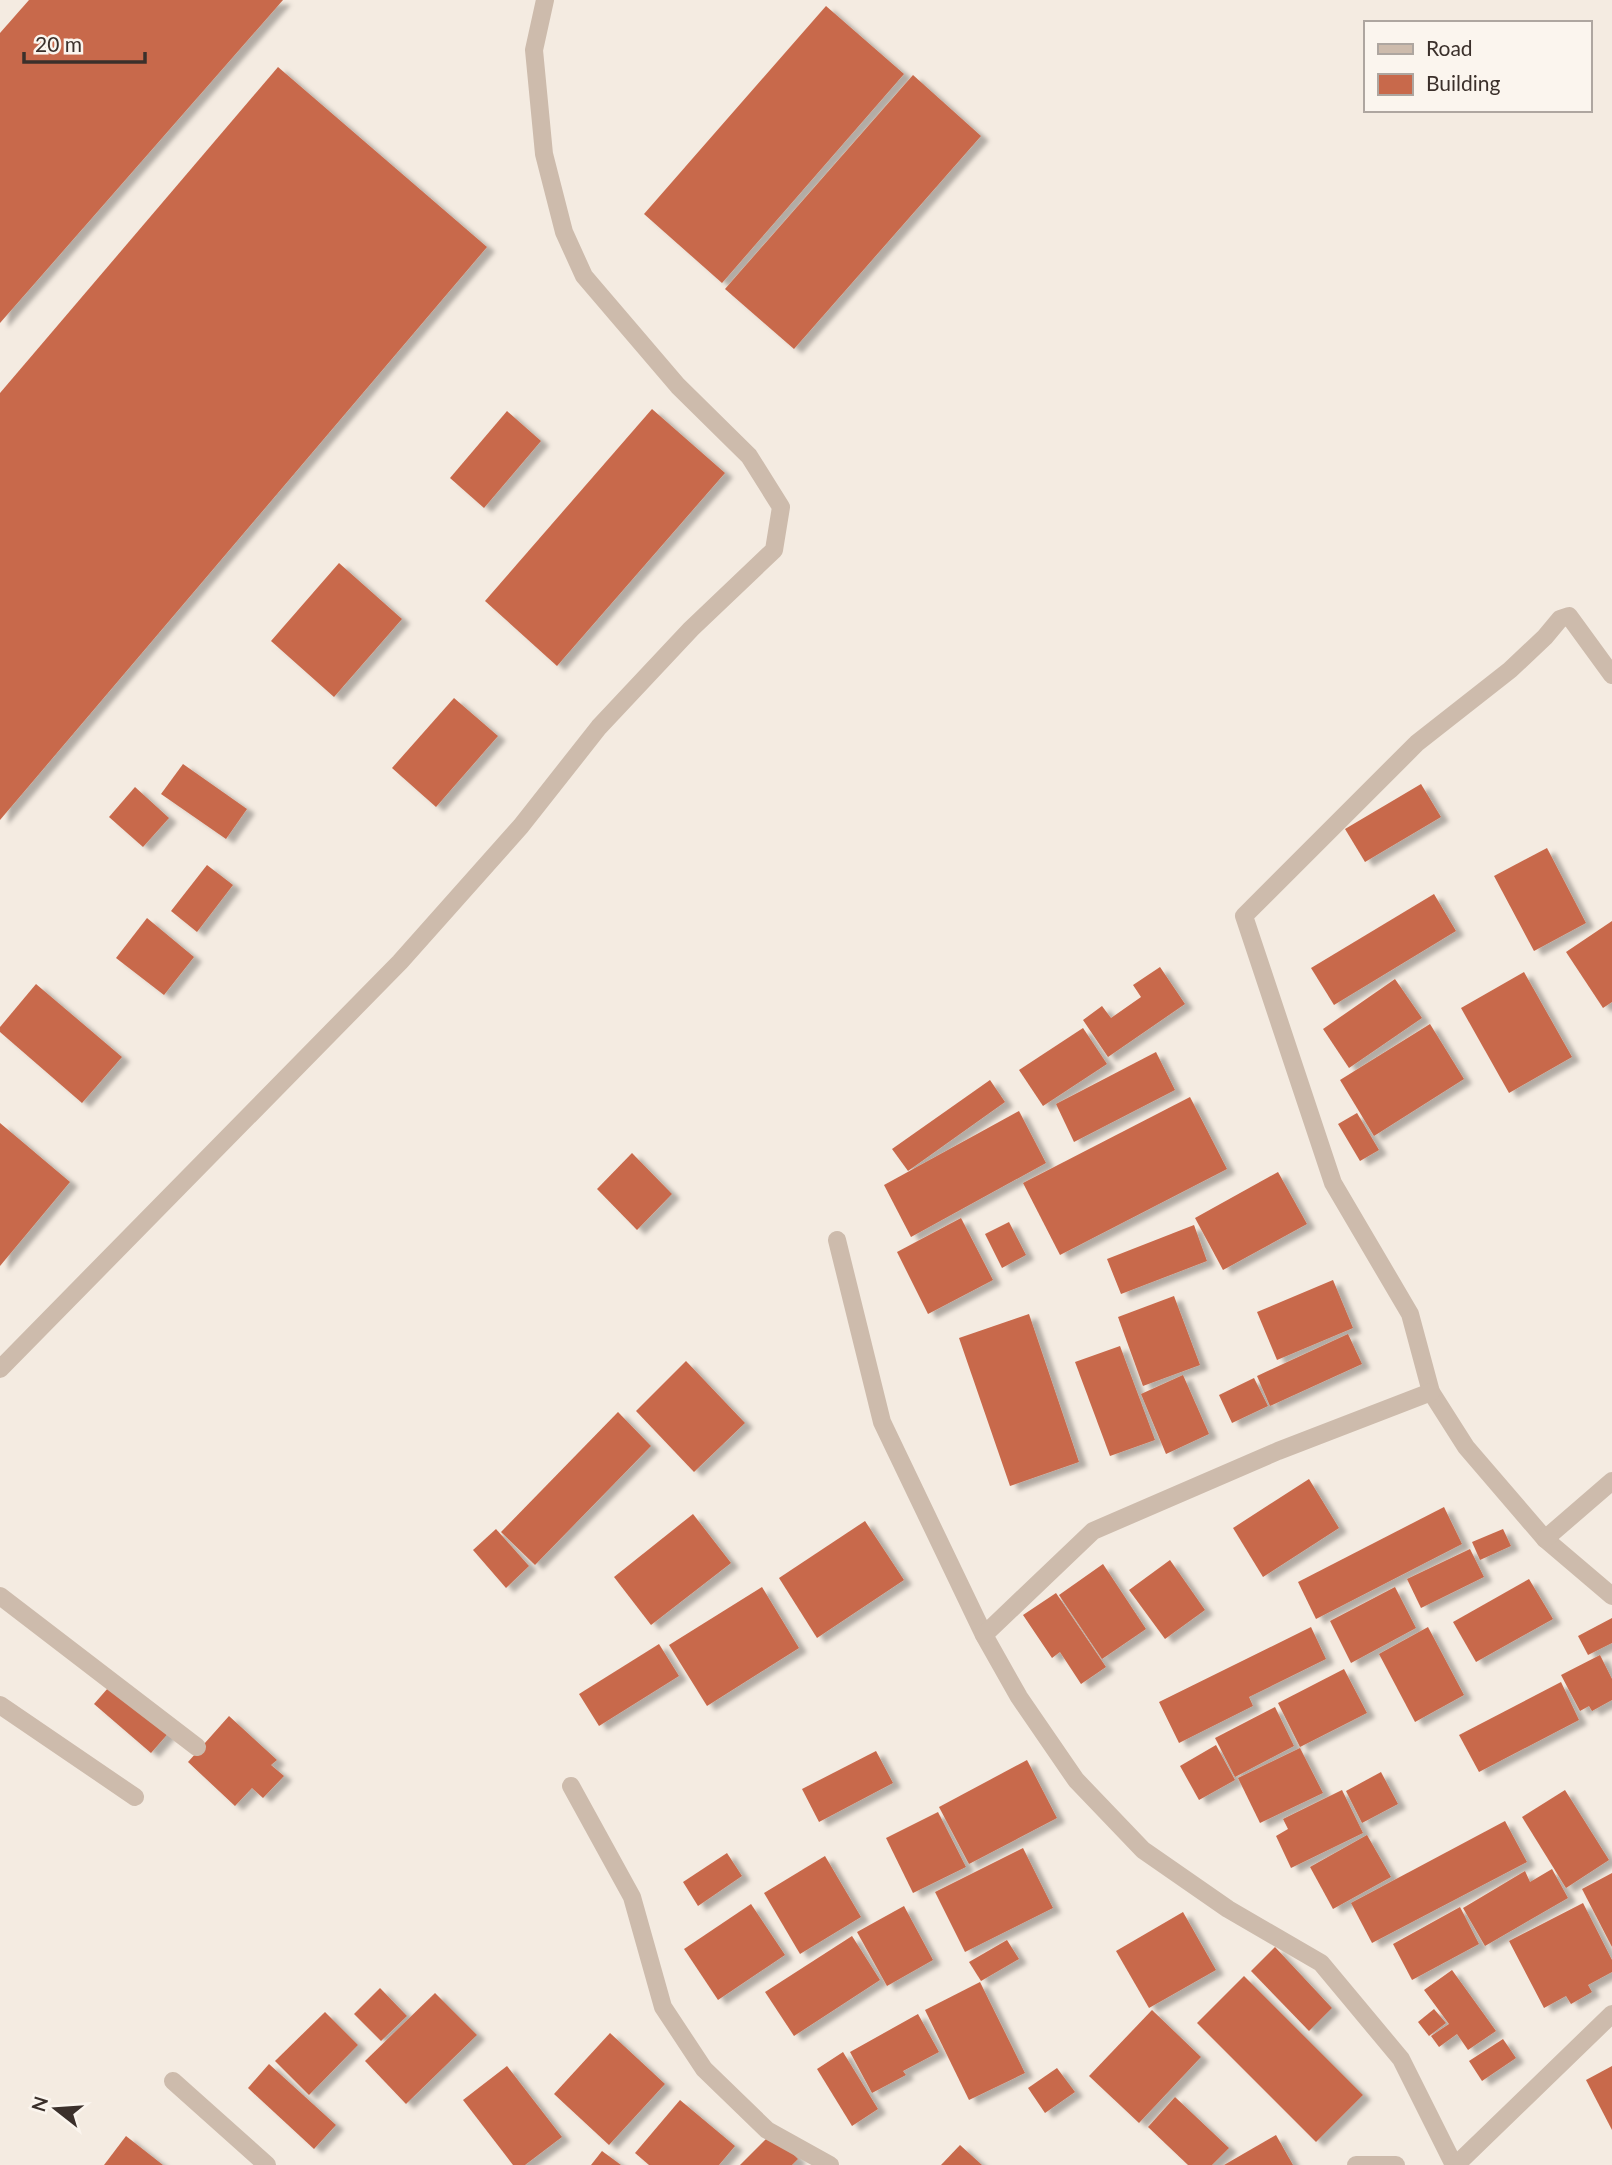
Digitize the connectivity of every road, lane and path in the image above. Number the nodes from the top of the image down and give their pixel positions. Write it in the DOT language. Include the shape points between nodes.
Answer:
graph roads {
  1 [pos="545,0"];
  2 [pos="1612,675"];
  3 [pos="837,1241"];
  4 [pos="0,1368"];
  5 [pos="1431,1392"];
  6 [pos="1612,1481"];
  7 [pos="1545,1539"];
  8 [pos="0,1596"];
  9 [pos="1612,1596"];
  10 [pos="984,1635"];
  11 [pos="0,1705"];
  12 [pos="197,1746"];
  13 [pos="570,1786"];
  14 [pos="135,1797"];
  15 [pos="1612,2014"];
  16 [pos="173,2081"];
  17 [pos="267,2165"];
  18 [pos="830,2165"];
  19 [pos="1356,2165"];
  20 [pos="1396,2165"];
  21 [pos="1455,2165"];
  1 -- 4 [label="street" via="534,50 544,154 564,232 584,276 678,386 749,456 780,507 774,550 599,727 521,826 400,962"];
  2 -- 5 [label="street" via="1569,616 1560,619 1510,670 1417,743 1244,916 1333,1183 1410,1314"];
  3 -- 10 [label="street" via="882,1422"];
  5 -- 7 [label="street" via="1466,1447"];
  5 -- 10 [label="street" via="1278,1451 1093,1531"];
  6 -- 7 [label="street"];
  7 -- 9 [label="street"];
  8 -- 12 [label="street"];
  10 -- 21 [label="street" via="1019,1697 1076,1780 1143,1850 1228,1909 1321,1964 1401,2059"];
  11 -- 14 [label="street"];
  13 -- 18 [label="street" via="632,1897 663,2007 704,2068 767,2130"];
  15 -- 21 [label="street"];
  16 -- 17 [label="street"];
  19 -- 20 [label="street"];
}
